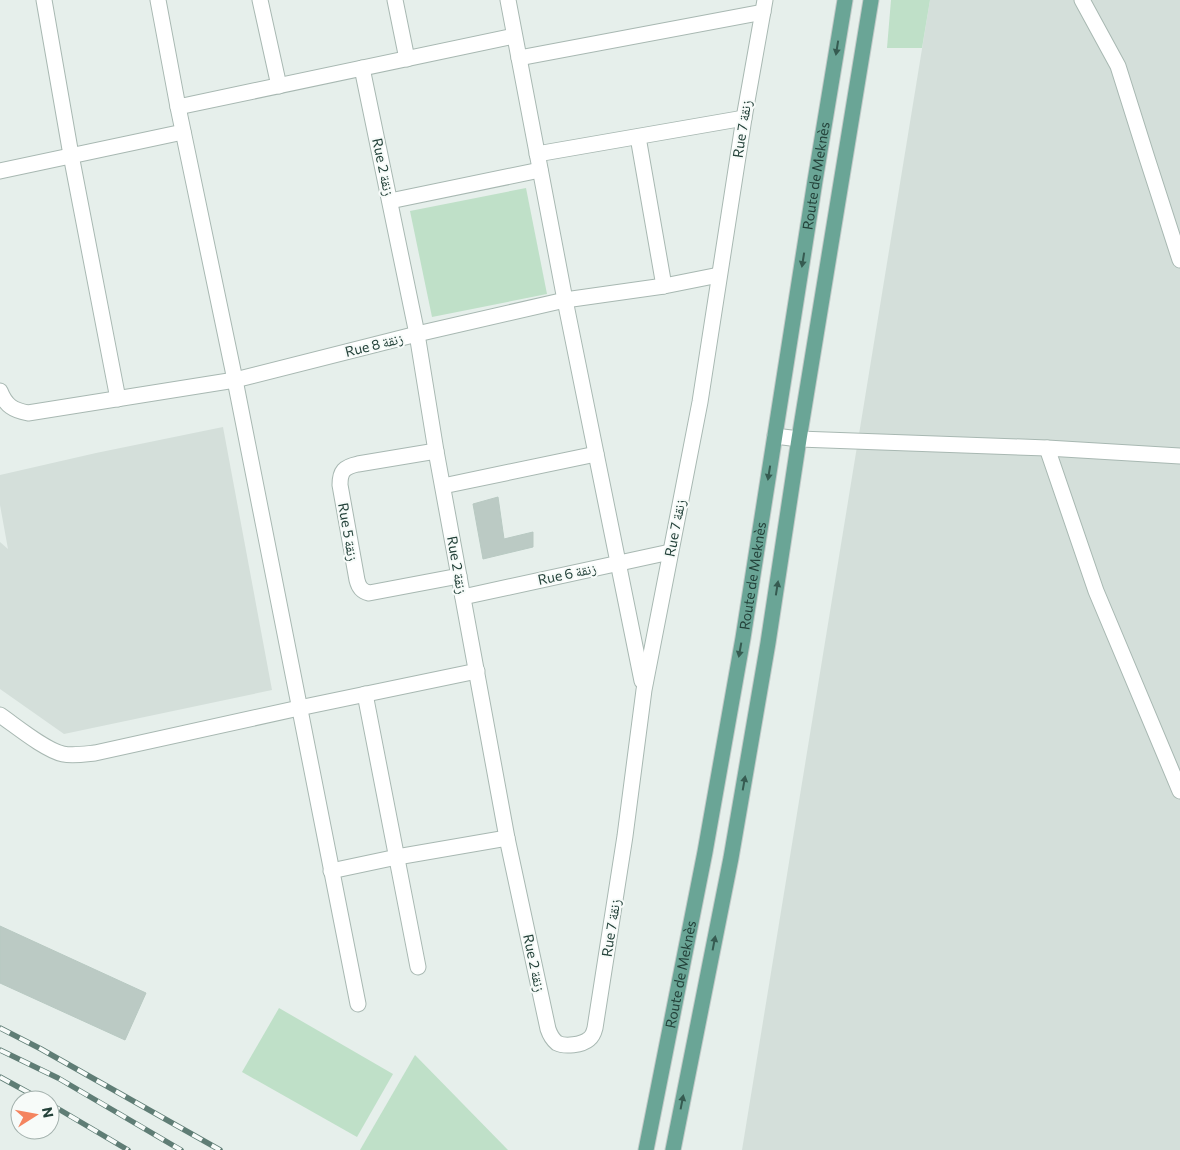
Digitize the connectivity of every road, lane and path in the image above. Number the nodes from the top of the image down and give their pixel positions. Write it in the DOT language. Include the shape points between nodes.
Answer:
graph roads {
  1 [pos="44,0"];
  2 [pos="158,0"];
  3 [pos="260,0"];
  4 [pos="395,0"];
  5 [pos="508,0"];
  6 [pos="845,0"];
  7 [pos="871,0"];
  8 [pos="1082,0"];
  9 [pos="764,6"];
  10 [pos="514,36"];
  11 [pos="519,58"];
  12 [pos="406,59"];
  13 [pos="362,68"];
  14 [pos="278,86"];
  15 [pos="178,107"];
  16 [pos="744,118"];
  17 [pos="184,132"];
  18 [pos="638,136"];
  19 [pos="537,154"];
  20 [pos="72,155"];
  21 [pos="540,170"];
  22 [pos="0,171"];
  23 [pos="390,201"];
  24 [pos="1180,260"];
  25 [pos="719,275"];
  26 [pos="664,286"];
  27 [pos="565,300"];
  28 [pos="417,334"];
  29 [pos="235,380"];
  30 [pos="0,391"];
  31 [pos="118,398"];
  32 [pos="775,436"];
  33 [pos="799,439"];
  34 [pos="1047,448"];
  35 [pos="436,451"];
  36 [pos="596,454"];
  37 [pos="1180,456"];
  38 [pos="443,486"];
  39 [pos="670,552"];
  40 [pos="619,563"];
  41 [pos="459,576"];
  42 [pos="463,597"];
  43 [pos="477,671"];
  44 [pos="644,690"];
  45 [pos="365,694"];
  46 [pos="299,708"];
  47 [pos="0,715"];
  48 [pos="1180,791"];
  49 [pos="508,838"];
  50 [pos="397,857"];
  51 [pos="331,870"];
  52 [pos="418,967"];
  53 [pos="358,1004"];
  54 [pos="573,1044"];
  55 [pos="646,1150"];
  56 [pos="673,1150"];
  1 -- 20 [label="street"];
  2 -- 15 [label="street"];
  3 -- 14 [label="street"];
  4 -- 12 [label="street"];
  5 -- 10 [label="street"];
  6 -- 32 [label="main road, Route de Meknès, one-way"];
  7 -- 33 [label="main road, Route de Meknès"];
  8 -- 24 [label="street" via="1118,66"];
  9 -- 11 [label="street"];
  9 -- 16 [label="street, Rue 7 زنقة"];
  10 -- 11 [label="street"];
  10 -- 12 [label="street"];
  11 -- 19 [label="street"];
  12 -- 13 [label="street"];
  13 -- 14 [label="street"];
  13 -- 23 [label="street, Rue 2 زنقة"];
  14 -- 15 [label="street"];
  15 -- 17 [label="street"];
  16 -- 18 [label="street"];
  16 -- 25 [label="street, Rue 7 زنقة"];
  17 -- 20 [label="street"];
  17 -- 29 [label="street"];
  18 -- 19 [label="street"];
  18 -- 26 [label="street"];
  19 -- 21 [label="street"];
  20 -- 22 [label="street"];
  20 -- 31 [label="street"];
  21 -- 23 [label="street"];
  21 -- 27 [label="street"];
  23 -- 28 [label="street, Rue 2 زنقة"];
  25 -- 26 [label="street, Rue 8 زنقة"];
  25 -- 39 [label="street, Rue 7 زنقة" via="700,402"];
  26 -- 27 [label="street, Rue 8 زنقة"];
  27 -- 28 [label="street, Rue 8 زنقة"];
  27 -- 36 [label="street"];
  28 -- 29 [label="street, Rue 8 زنقة"];
  28 -- 35 [label="street, Rue 2 زنقة"];
  29 -- 31 [label="street, Rue 8 زنقة"];
  29 -- 46 [label="street"];
  30 -- 31 [label="street, Rue 8 زنقة" via="9,406 28,413"];
  32 -- 33 [label="street"];
  32 -- 55 [label="main road, Route de Meknès, one-way" via="705,852"];
  33 -- 34 [label="street"];
  56 -- 33 [label="main road, Route de Meknès, one-way" via="731,858"];
  34 -- 37 [label="street"];
  34 -- 48 [label="street" via="1096,591"];
  35 -- 38 [label="street, Rue 2 زنقة"];
  35 -- 41 [label="street, Rue 5 زنقة" via="358,464 347,467 340,474 357,580 359,587 369,593"];
  36 -- 38 [label="street"];
  36 -- 40 [label="street"];
  38 -- 41 [label="street, Rue 2 زنقة"];
  39 -- 40 [label="street, Rue 6 زنقة"];
  39 -- 44 [label="street, Rue 7 زنقة"];
  40 -- 42 [label="street, Rue 6 زنقة"];
  40 -- 44 [label="street"];
  41 -- 42 [label="street, Rue 2 زنقة"];
  42 -- 43 [label="street, Rue 2 زنقة"];
  43 -- 45 [label="street"];
  43 -- 49 [label="street, Rue 2 زنقة"];
  44 -- 54 [label="street, Rue 7 زنقة" via="595,1028 588,1040"];
  45 -- 46 [label="street"];
  45 -- 50 [label="street"];
  46 -- 47 [label="street" via="79,755 53,751"];
  46 -- 51 [label="street"];
  49 -- 50 [label="street"];
  49 -- 54 [label="street, Rue 2 زنقة" via="548,1029 556,1042"];
  50 -- 51 [label="street"];
  50 -- 52 [label="street"];
  51 -- 53 [label="street"];
}
